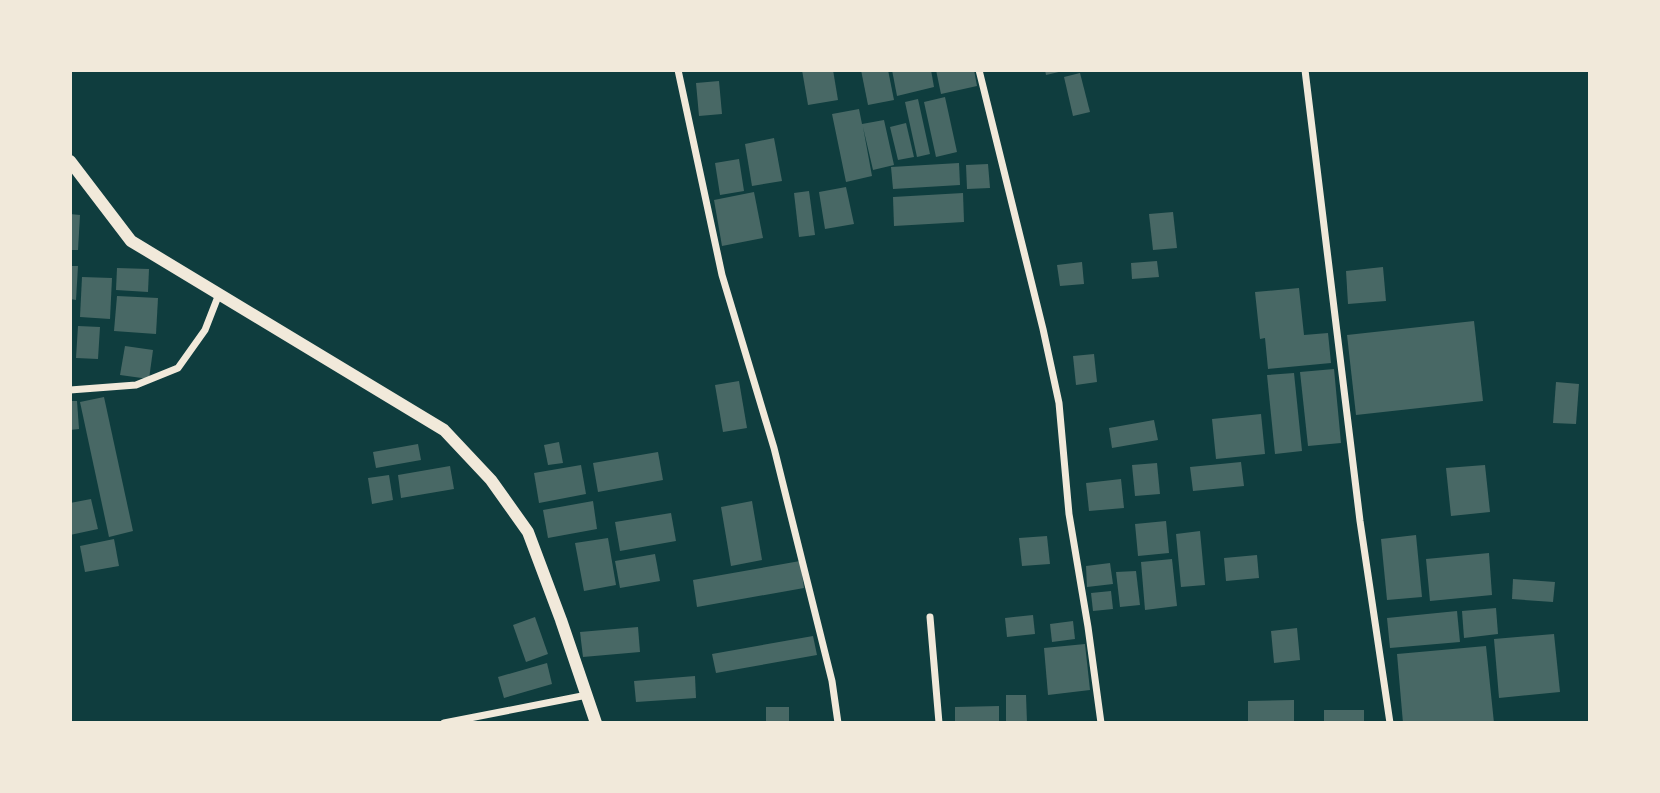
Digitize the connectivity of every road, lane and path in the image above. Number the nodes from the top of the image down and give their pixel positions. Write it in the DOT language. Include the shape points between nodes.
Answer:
graph roads {
  1 [pos="678,70"];
  2 [pos="979,70"];
  3 [pos="1305,70"];
  4 [pos="70,161"];
  5 [pos="219,294"];
  6 [pos="70,390"];
  7 [pos="930,617"];
  8 [pos="587,695"];
  9 [pos="443,723"];
  10 [pos="596,723"];
  11 [pos="838,723"];
  12 [pos="939,723"];
  13 [pos="1101,723"];
  14 [pos="1390,723"];
  1 -- 11 [label="street" via="722,275 774,448 832,681"];
  2 -- 13 [label="street" via="1059,403 1069,514"];
  3 -- 14 [label="street" via="1360,521"];
  4 -- 5 [label="street" via="131,241"];
  5 -- 6 [label="street" via="205,330 178,368 136,385"];
  5 -- 8 [label="street" via="444,430 491,480 527,531"];
  7 -- 12 [label="street"];
  8 -- 9 [label="street"];
  8 -- 10 [label="street"];
}
